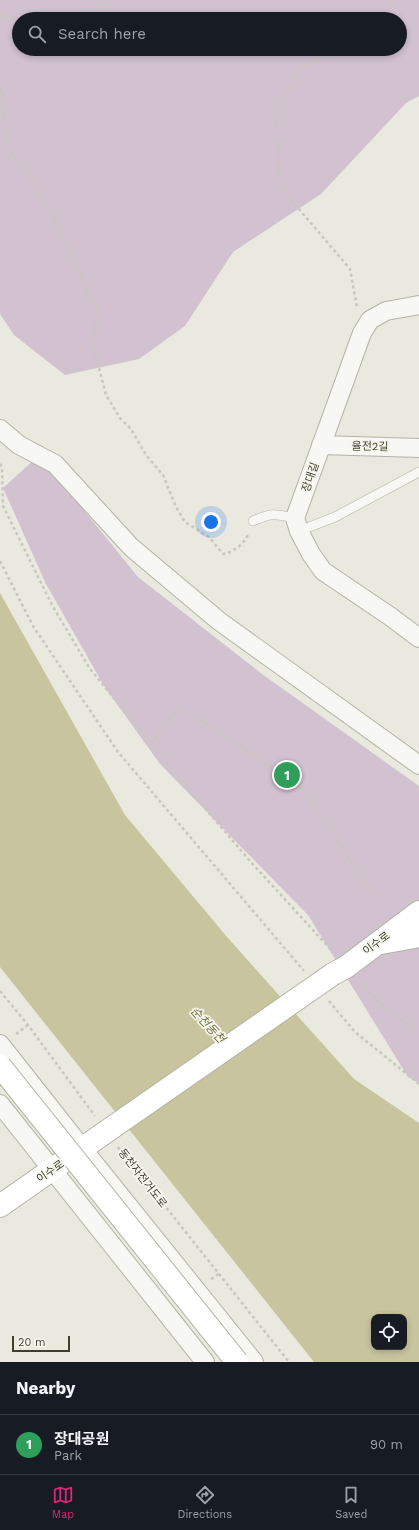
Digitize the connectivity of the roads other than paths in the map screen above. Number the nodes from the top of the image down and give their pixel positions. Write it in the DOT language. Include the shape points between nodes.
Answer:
graph roads {
  1 [pos="419,305"];
  2 [pos="0,429"];
  3 [pos="321,445"];
  4 [pos="419,448"];
  5 [pos="419,472"];
  6 [pos="253,521"];
  7 [pos="297,524"];
  8 [pos="419,638"];
  9 [pos="419,765"];
  10 [pos="419,912"];
  11 [pos="419,936"];
  12 [pos="374,945"];
  13 [pos="0,1044"];
  14 [pos="0,1066"];
  15 [pos="0,1083"];
  16 [pos="0,1104"];
  17 [pos="82,1148"];
  18 [pos="52,1169"];
  19 [pos="0,1206"];
  20 [pos="205,1362"];
  21 [pos="225,1362"];
  22 [pos="237,1362"];
  23 [pos="254,1362"];
  1 -- 3 [label="street, 장대길" via="386,311 370,320 362,333"];
  2 -- 9 [label="street" via="19,445 55,464 132,547 219,621"];
  3 -- 4 [label="street, 율전2길"];
  3 -- 7 [label="street, 장대길"];
  5 -- 7 [label="lane" via="335,517"];
  6 -- 7 [label="lane" via="268,514 277,514"];
  7 -- 8 [label="street" via="311,554 323,571"];
  10 -- 12 [label="main road, 이수로"];
  11 -- 12 [label="main road"];
  12 -- 17 [label="main road, 이수로, bridge"];
  13 -- 17 [label="street"];
  14 -- 22 [label="main road, bridge"];
  15 -- 21 [label="main road"];
  16 -- 18 [label="street"];
  17 -- 18 [label="main road, 이수로"];
  17 -- 23 [label="street"];
  18 -- 19 [label="main road, 이수로"];
  18 -- 20 [label="street"];
}
